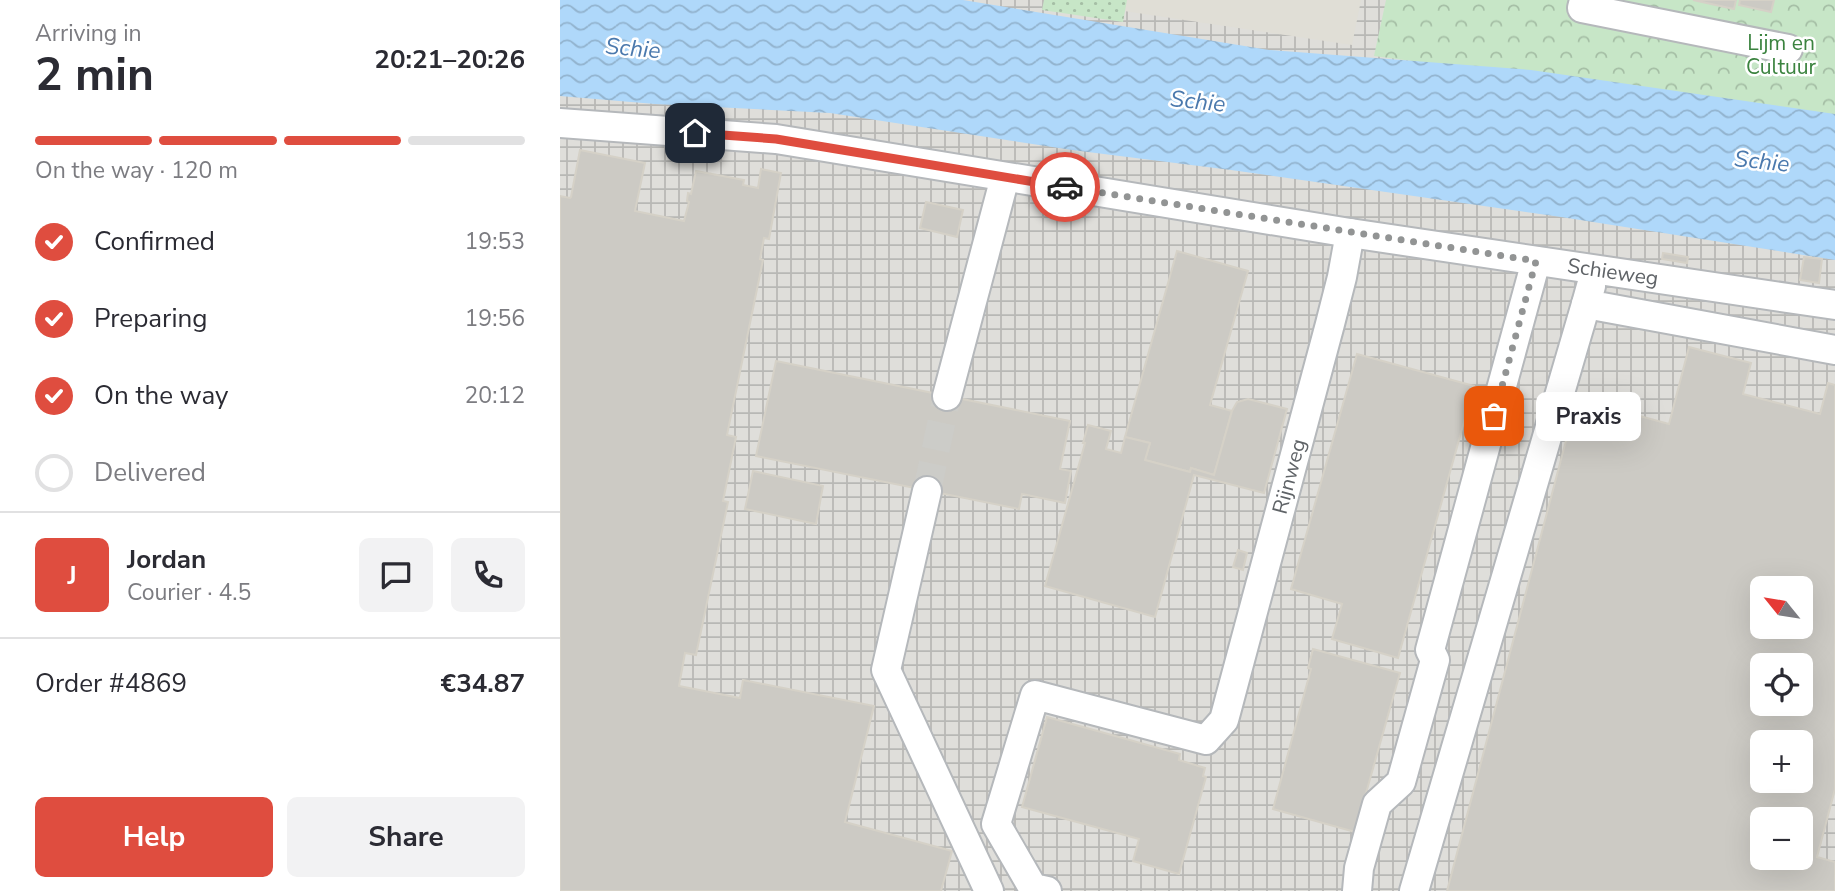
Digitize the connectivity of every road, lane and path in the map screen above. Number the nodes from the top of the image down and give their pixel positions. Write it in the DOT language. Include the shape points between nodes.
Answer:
graph roads {
  1 [pos="1584,0"];
  2 [pos="1788,49"];
  3 [pos="560,123"];
  4 [pos="1005,177"];
  5 [pos="1350,233"];
  6 [pos="1536,261"];
  7 [pos="1595,269"];
  8 [pos="1586,304"];
  9 [pos="1835,306"];
  10 [pos="1835,350"];
  11 [pos="947,396"];
  12 [pos="927,491"];
  13 [pos="989,891"];
  14 [pos="1047,891"];
  15 [pos="1357,891"];
  16 [pos="1414,891"];
  1 -- 2 [label="street" via="1582,8"];
  3 -- 4 [label="street, Schieweg" via="776,139"];
  4 -- 5 [label="street, Schieweg"];
  4 -- 11 [label="street"];
  5 -- 6 [label="street, Schieweg"];
  5 -- 14 [label="street, Rijnweg" via="1224,720 1206,740 1035,695 996,824 1033,888"];
  6 -- 7 [label="street, Schieweg"];
  6 -- 15 [label="street" via="1430,650 1434,660 1401,782 1377,804"];
  7 -- 8 [label="street"];
  7 -- 9 [label="street, Schieweg"];
  8 -- 10 [label="street"];
  8 -- 16 [label="street" via="1483,704"];
  12 -- 13 [label="street" via="886,670"];
}
